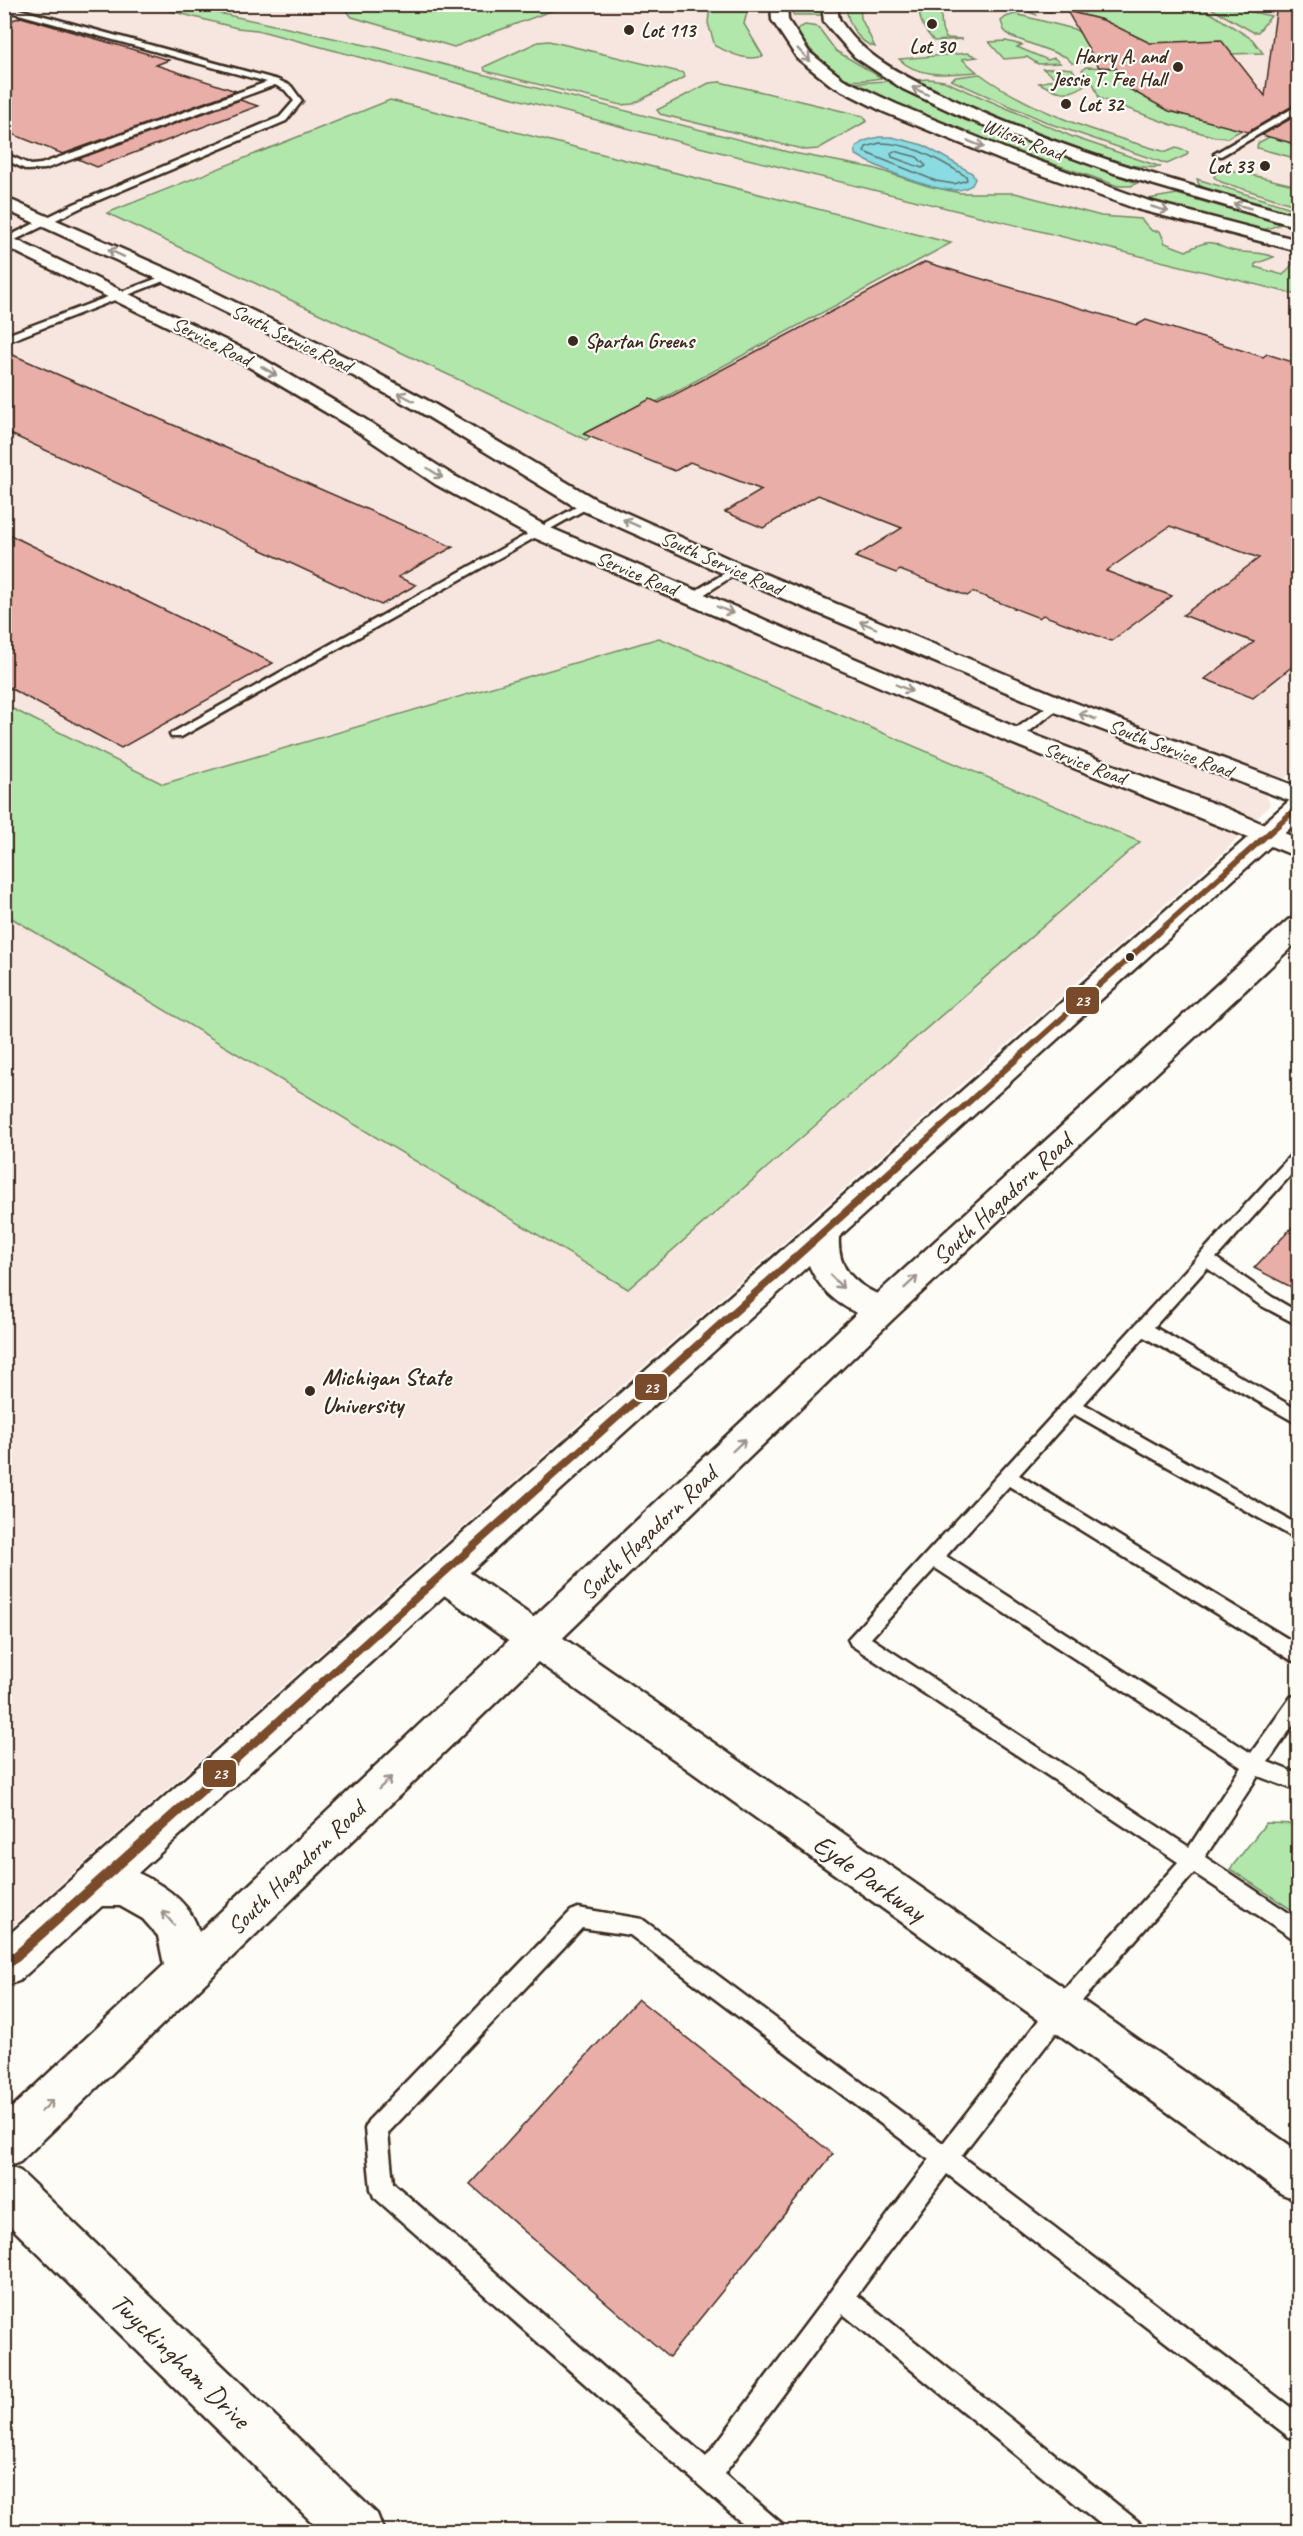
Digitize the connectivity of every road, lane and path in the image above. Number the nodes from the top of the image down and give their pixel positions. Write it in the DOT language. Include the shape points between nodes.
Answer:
graph roads {
  1 [pos="4,7"];
  2 [pos="780,12"];
  3 [pos="827,15"];
  4 [pos="799,18"];
  5 [pos="275,82"];
  6 [pos="1299,109"];
  7 [pos="4,154"];
  8 [pos="1218,154"];
  9 [pos="1007,156"];
  10 [pos="1173,185"];
  11 [pos="4,202"];
  12 [pos="47,220"];
  13 [pos="1299,222"];
  14 [pos="6,239"];
  15 [pos="1299,246"];
  16 [pos="169,278"];
  17 [pos="124,296"];
  18 [pos="4,340"];
  19 [pos="587,504"];
  20 [pos="538,531"];
  21 [pos="735,570"];
  22 [pos="693,596"];
  23 [pos="1056,704"];
  24 [pos="176,734"];
  25 [pos="1015,736"];
  26 [pos="1299,796"];
  27 [pos="1299,807"];
  28 [pos="1266,836"];
  29 [pos="1299,849"];
  30 [pos="1299,926"];
  31 [pos="1299,1158"];
  32 [pos="823,1234"];
  33 [pos="1206,1259"];
  34 [pos="882,1309"];
  35 [pos="1299,1318"];
  36 [pos="1142,1328"];
  37 [pos="1072,1405"];
  38 [pos="1299,1418"];
  39 [pos="1007,1476"];
  40 [pos="1299,1533"];
  41 [pos="933,1557"];
  42 [pos="443,1574"];
  43 [pos="536,1640"];
  44 [pos="1299,1654"];
  45 [pos="1299,1703"];
  46 [pos="1254,1765"];
  47 [pos="1299,1783"];
  48 [pos="1193,1859"];
  49 [pos="93,1887"];
  50 [pos="1299,1930"];
  51 [pos="4,1967"];
  52 [pos="187,1972"];
  53 [pos="1060,2010"];
  54 [pos="4,2146"];
  55 [pos="945,2158"];
  56 [pos="1299,2178"];
  57 [pos="4,2187"];
  58 [pos="841,2297"];
  59 [pos="1299,2428"];
  60 [pos="708,2475"];
  61 [pos="359,2532"];
  62 [pos="772,2532"];
  63 [pos="1131,2532"];
  1 -- 5 [label="lane"];
  2 -- 4 [label="street"];
  2 -- 9 [label="street, Wilson Road, one-way" via="803,55 837,82"];
  10 -- 3 [label="street, Wilson Road, one-way" via="1020,134 906,85 862,55"];
  5 -- 7 [label="lane" via="48,166 30,168"];
  5 -- 12 [label="lane" via="288,88 298,101 283,119"];
  6 -- 8 [label="lane"];
  9 -- 10 [label="street" via="1116,190 1151,192"];
  9 -- 15 [label="street, Wilson Road, one-way" via="1143,205"];
  13 -- 10 [label="street, Wilson Road, one-way"];
  11 -- 12 [label="street, Service Road"];
  12 -- 14 [label="lane"];
  16 -- 12 [label="street, Service Road, one-way"];
  14 -- 17 [label="street, Service Road"];
  16 -- 17 [label="lane"];
  19 -- 16 [label="street, South Service Road, one-way" via="427,408"];
  17 -- 18 [label="lane"];
  17 -- 20 [label="street, Service Road, one-way" via="251,360 443,478"];
  19 -- 20 [label="lane"];
  21 -- 19 [label="street, South Service Road, one-way"];
  20 -- 22 [label="street, Service Road"];
  20 -- 24 [label="lane"];
  21 -- 22 [label="lane"];
  23 -- 21 [label="street, South Service Road, one-way"];
  22 -- 25 [label="street, Service Road, one-way"];
  23 -- 25 [label="lane"];
  26 -- 23 [label="street, South Service Road, one-way"];
  25 -- 28 [label="street, Service Road"];
  27 -- 28 [label="street"];
  28 -- 29 [label="street, Service Road"];
  28 -- 32 [label="street"];
  34 -- 30 [label="street, South Hagadorn Road, one-way"];
  31 -- 33 [label="lane"];
  32 -- 34 [label="street, one-way" via="823,1261 829,1274 852,1296"];
  32 -- 42 [label="street"];
  33 -- 35 [label="lane" via="1266,1301"];
  33 -- 36 [label="lane"];
  43 -- 34 [label="street, South Hagadorn Road, one-way"];
  36 -- 37 [label="lane"];
  36 -- 38 [label="lane"];
  37 -- 39 [label="lane"];
  37 -- 40 [label="lane"];
  39 -- 41 [label="lane"];
  39 -- 44 [label="lane"];
  41 -- 46 [label="lane"];
  41 -- 48 [label="lane" via="858,1639"];
  42 -- 43 [label="street, Eyde Parkway"];
  42 -- 49 [label="street"];
  52 -- 43 [label="street, South Hagadorn Road, one-way"];
  43 -- 53 [label="street, Eyde Parkway"];
  45 -- 46 [label="lane"];
  46 -- 47 [label="lane"];
  46 -- 48 [label="lane"];
  48 -- 50 [label="lane"];
  48 -- 53 [label="lane"];
  49 -- 51 [label="street"];
  52 -- 49 [label="street, one-way" via="177,1928 158,1906 126,1887"];
  54 -- 52 [label="street, South Hagadorn Road, one-way"];
  53 -- 55 [label="lane"];
  53 -- 56 [label="street, Eyde Parkway"];
  55 -- 58 [label="lane"];
  55 -- 59 [label="lane"];
  55 -- 60 [label="lane" via="635,1926 578,1918 376,2129 382,2189"];
  57 -- 61 [label="street, Twyckingham Drive"];
  58 -- 60 [label="lane"];
  58 -- 63 [label="lane"];
  60 -- 62 [label="lane"];
}
